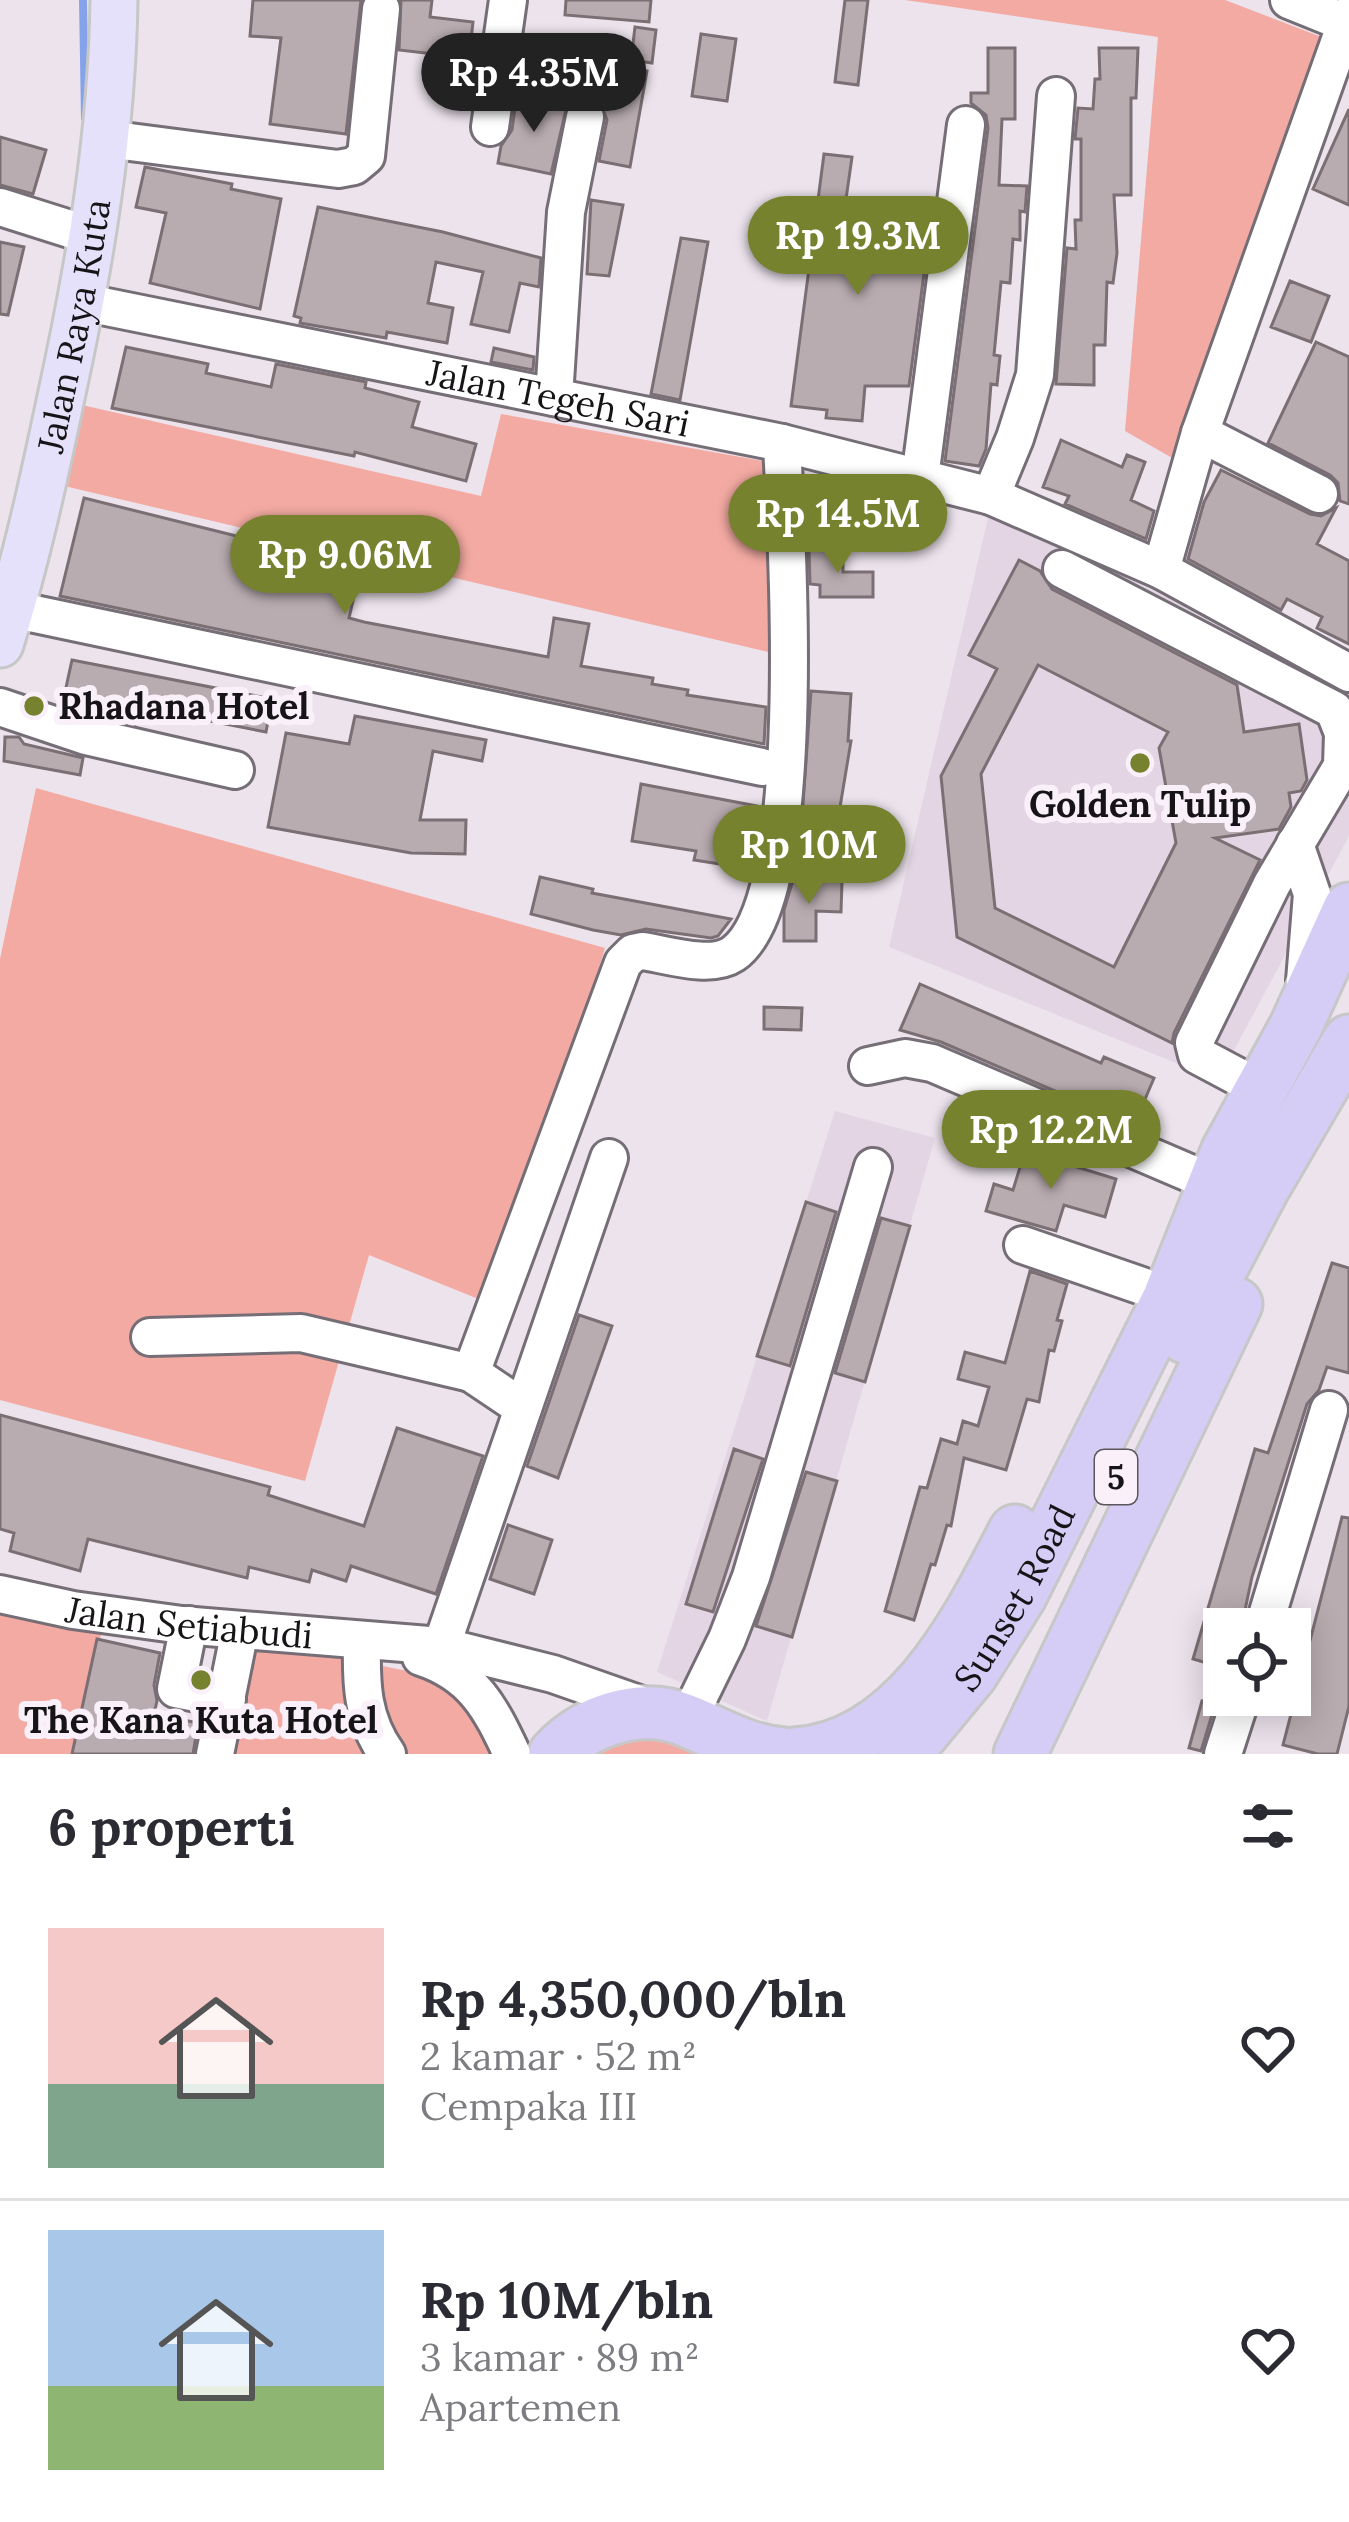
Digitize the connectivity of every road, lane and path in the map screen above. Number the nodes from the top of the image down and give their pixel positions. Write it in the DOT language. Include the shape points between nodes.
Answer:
graph roads {
  1 [pos="114,0"];
  2 [pos="508,0"];
  3 [pos="1289,0"];
  4 [pos="381,9"];
  5 [pos="1348,19"];
  6 [pos="1056,95"];
  7 [pos="585,117"];
  8 [pos="966,125"];
  9 [pos="490,127"];
  10 [pos="107,139"];
  11 [pos="0,207"];
  12 [pos="92,236"];
  13 [pos="82,302"];
  14 [pos="554,397"];
  15 [pos="1200,433"];
  16 [pos="782,443"];
  17 [pos="920,478"];
  18 [pos="1319,494"];
  19 [pos="991,496"];
  20 [pos="1062,569"];
  21 [pos="1161,570"];
  22 [pos="8,596"];
  23 [pos="1349,673"];
  24 [pos="0,707"];
  25 [pos="762,767"];
  26 [pos="235,770"];
  27 [pos="1295,844"];
  28 [pos="1349,909"];
  29 [pos="1349,939"];
  30 [pos="1309,996"];
  31 [pos="1349,1040"];
  32 [pos="868,1066"];
  33 [pos="1261,1089"];
  34 [pos="609,1158"];
  35 [pos="873,1167"];
  36 [pos="1239,1186"];
  37 [pos="1023,1245"];
  38 [pos="1192,1245"];
  39 [pos="1142,1286"];
  40 [pos="150,1337"];
  41 [pos="471,1373"];
  42 [pos="523,1408"];
  43 [pos="1329,1410"];
  44 [pos="0,1594"];
  45 [pos="1269,1608"];
  46 [pos="189,1625"];
  47 [pos="240,1630"];
  48 [pos="370,1642"];
  49 [pos="438,1654"];
  50 [pos="227,1700"];
  51 [pos="1235,1716"];
  52 [pos="681,1719"];
  53 [pos="367,1745"];
  54 [pos="215,1754"];
  55 [pos="512,1754"];
  56 [pos="555,1754"];
  57 [pos="784,1754"];
  58 [pos="794,1754"];
  59 [pos="905,1754"];
  60 [pos="949,1754"];
  61 [pos="1019,1754"];
  62 [pos="1223,1754"];
  1 -- 10 [label="main road, Jalan Raya Kuta"];
  2 -- 9 [label="street"];
  3 -- 5 [label="street"];
  4 -- 10 [label="street" via="366,156 354,166"];
  5 -- 15 [label="street"];
  6 -- 19 [label="street" via="1035,375"];
  7 -- 14 [label="street" via="566,212"];
  8 -- 17 [label="street"];
  10 -- 12 [label="main road, Jalan Raya Kuta"];
  11 -- 12 [label="street"];
  12 -- 13 [label="main road, Jalan Raya Kuta"];
  13 -- 14 [label="street, Jalan Tegeh Sari"];
  13 -- 22 [label="main road, Jalan Raya Kuta"];
  14 -- 16 [label="street, Jalan Tegeh Sari"];
  15 -- 18 [label="street"];
  15 -- 21 [label="street"];
  16 -- 17 [label="street, Jalan Tegeh Sari"];
  16 -- 41 [label="street" via="789,706 768,897 727,957 643,951 622,962"];
  17 -- 19 [label="street, Jalan Tegeh Sari"];
  19 -- 21 [label="street, Jalan Tegeh Sari"];
  20 -- 27 [label="street" via="1334,710 1342,766"];
  21 -- 23 [label="street, Jalan Tegeh Sari"];
  22 -- 25 [label="street"];
  24 -- 26 [label="street"];
  27 -- 30 [label="street" via="1312,894"];
  27 -- 33 [label="street" via="1194,1043 1197,1054"];
  28 -- 30 [label="highway, Sunset Road / 5"];
  29 -- 30 [label="highway"];
  30 -- 33 [label="highway, Sunset Road / 5"];
  31 -- 36 [label="highway, Sunset Road / 5"];
  32 -- 36 [label="street" via="905,1058 932,1063"];
  33 -- 36 [label="highway, Sunset Road / 5" via="1242,1120"];
  34 -- 42 [label="street"];
  35 -- 52 [label="street" via="751,1577 728,1640"];
  36 -- 38 [label="highway, Sunset Road / 5"];
  36 -- 60 [label="highway, Sunset Road / 5" via="1034,1636"];
  36 -- 61 [label="highway" via="1254,1260 1244,1286"];
  37 -- 39 [label="street"];
  38 -- 39 [label="highway" via="1158,1264"];
  38 -- 59 [label="highway, Sunset Road / 5" via="1010,1613"];
  39 -- 58 [label="highway" via="997,1566 934,1666 861,1736"];
  40 -- 41 [label="street" via="301,1333"];
  41 -- 42 [label="street"];
  42 -- 49 [label="street"];
  43 -- 45 [label="street"];
  44 -- 46 [label="street, Jalan Setiabudi"];
  46 -- 47 [label="street, Jalan Setiabudi"];
  46 -- 50 [label="street" via="176,1690"];
  47 -- 48 [label="street, Jalan Setiabudi"];
  47 -- 50 [label="street"];
  48 -- 49 [label="street, Jalan Setiabudi"];
  48 -- 53 [label="street" via="361,1681"];
  49 -- 52 [label="street, Jalan Setiabudi" via="553,1674"];
  49 -- 55 [label="street, Jalan Setiabudi" via="489,1705"];
  50 -- 54 [label="street"];
  51 -- 62 [label="street"];
  52 -- 56 [label="highway" via="611,1718"];
  52 -- 57 [label="highway" via="742,1747"];
}
